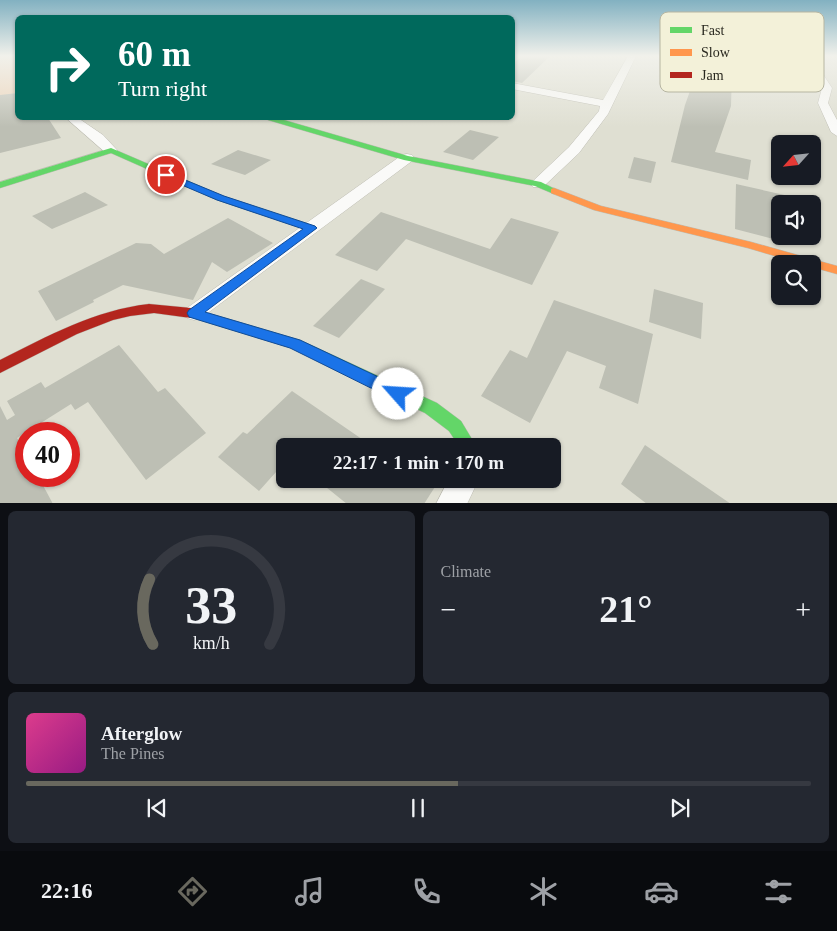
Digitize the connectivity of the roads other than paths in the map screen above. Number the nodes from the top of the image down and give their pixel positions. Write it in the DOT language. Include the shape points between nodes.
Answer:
graph roads {
  1 [pos="619,79"];
  2 [pos="824,83"];
  3 [pos="515,87"];
  4 [pos="606,104"];
  5 [pos="74,120"];
  6 [pos="278,120"];
  7 [pos="837,132"];
  8 [pos="111,150"];
  9 [pos="406,158"];
  10 [pos="538,184"];
  11 [pos="0,185"];
  12 [pos="311,228"];
  13 [pos="837,270"];
  14 [pos="194,313"];
  15 [pos="0,367"];
  16 [pos="463,438"];
  17 [pos="460,488"];
  18 [pos="451,503"];
  1 -- 4 [label="street"];
  2 -- 7 [label="street" via="827,88 823,103"];
  3 -- 4 [label="street"];
  4 -- 10 [label="street" via="604,112 574,150"];
  5 -- 8 [label="street"];
  6 -- 9 [label="street"];
  8 -- 11 [label="street"];
  8 -- 12 [label="street" via="220,198"];
  9 -- 10 [label="street"];
  9 -- 12 [label="street"];
  10 -- 13 [label="street" via="598,208 751,245"];
  12 -- 14 [label="street"];
  14 -- 15 [label="street" via="149,310 118,314 96,321"];
  14 -- 16 [label="street" via="294,344 431,408 455,426"];
  17 -- 18 [label="street"];
}
